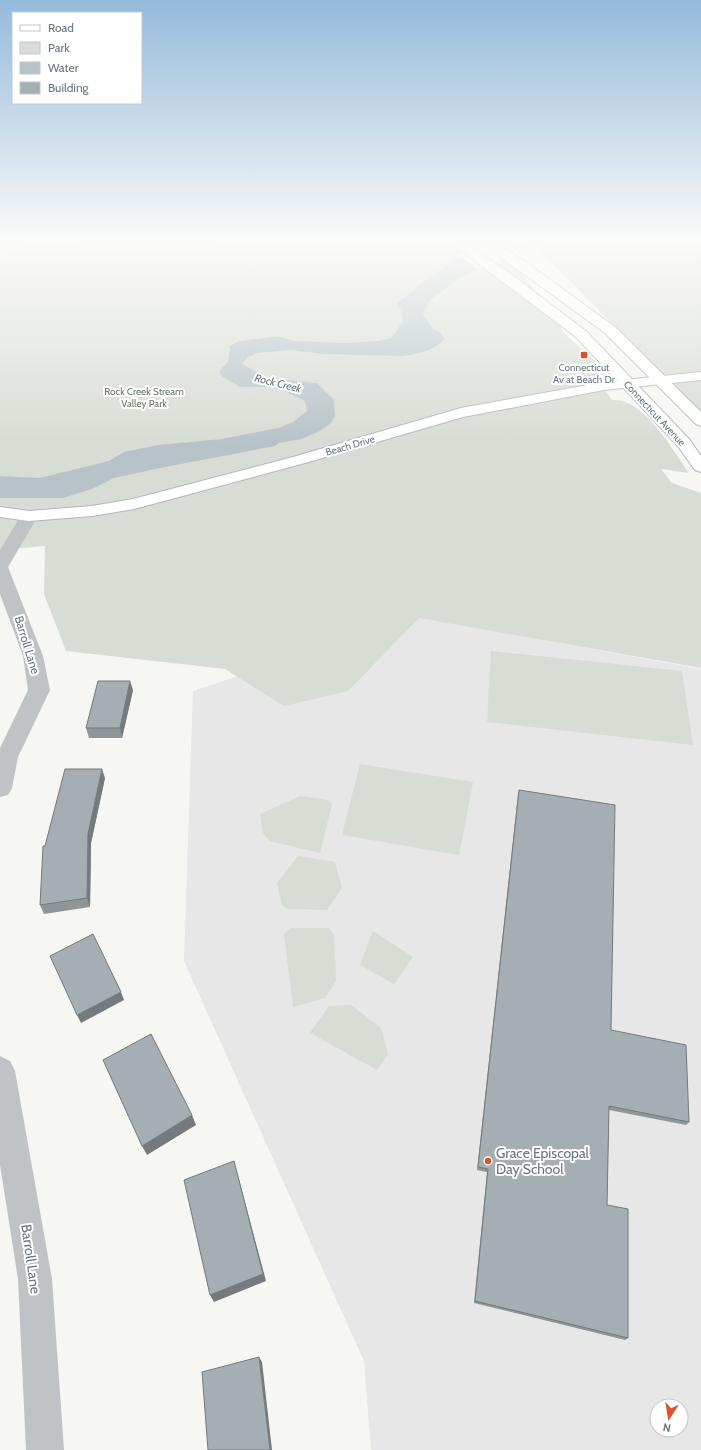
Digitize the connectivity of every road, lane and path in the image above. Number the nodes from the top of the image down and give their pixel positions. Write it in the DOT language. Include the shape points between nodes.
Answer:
graph roads {
  1 [pos="549,310"];
  2 [pos="582,310"];
  3 [pos="701,376"];
  4 [pos="660,380"];
  5 [pos="628,383"];
  6 [pos="701,421"];
  7 [pos="701,467"];
  8 [pos="0,512"];
  9 [pos="29,516"];
  10 [pos="0,568"];
  11 [pos="0,788"];
  12 [pos="0,1071"];
  13 [pos="45,1450"];
  1 -- 5 [label="main road, Connecticut Avenue" via="581,334"];
  2 -- 4 [label="main road" via="610,330"];
  3 -- 4 [label="main road, Beach Drive"];
  4 -- 5 [label="main road, Beach Drive"];
  4 -- 6 [label="main road"];
  5 -- 7 [label="main road, Connecticut Avenue" via="683,442"];
  5 -- 9 [label="main road, Beach Drive" via="461,413 134,504 92,511"];
  8 -- 9 [label="main road, Beach Drive"];
  9 -- 10 [label="street"];
  10 -- 11 [label="street, Barroll Lane" via="33,656 39,690 7,758"];
  12 -- 13 [label="street, Barroll Lane" via="36,1279"];
}
